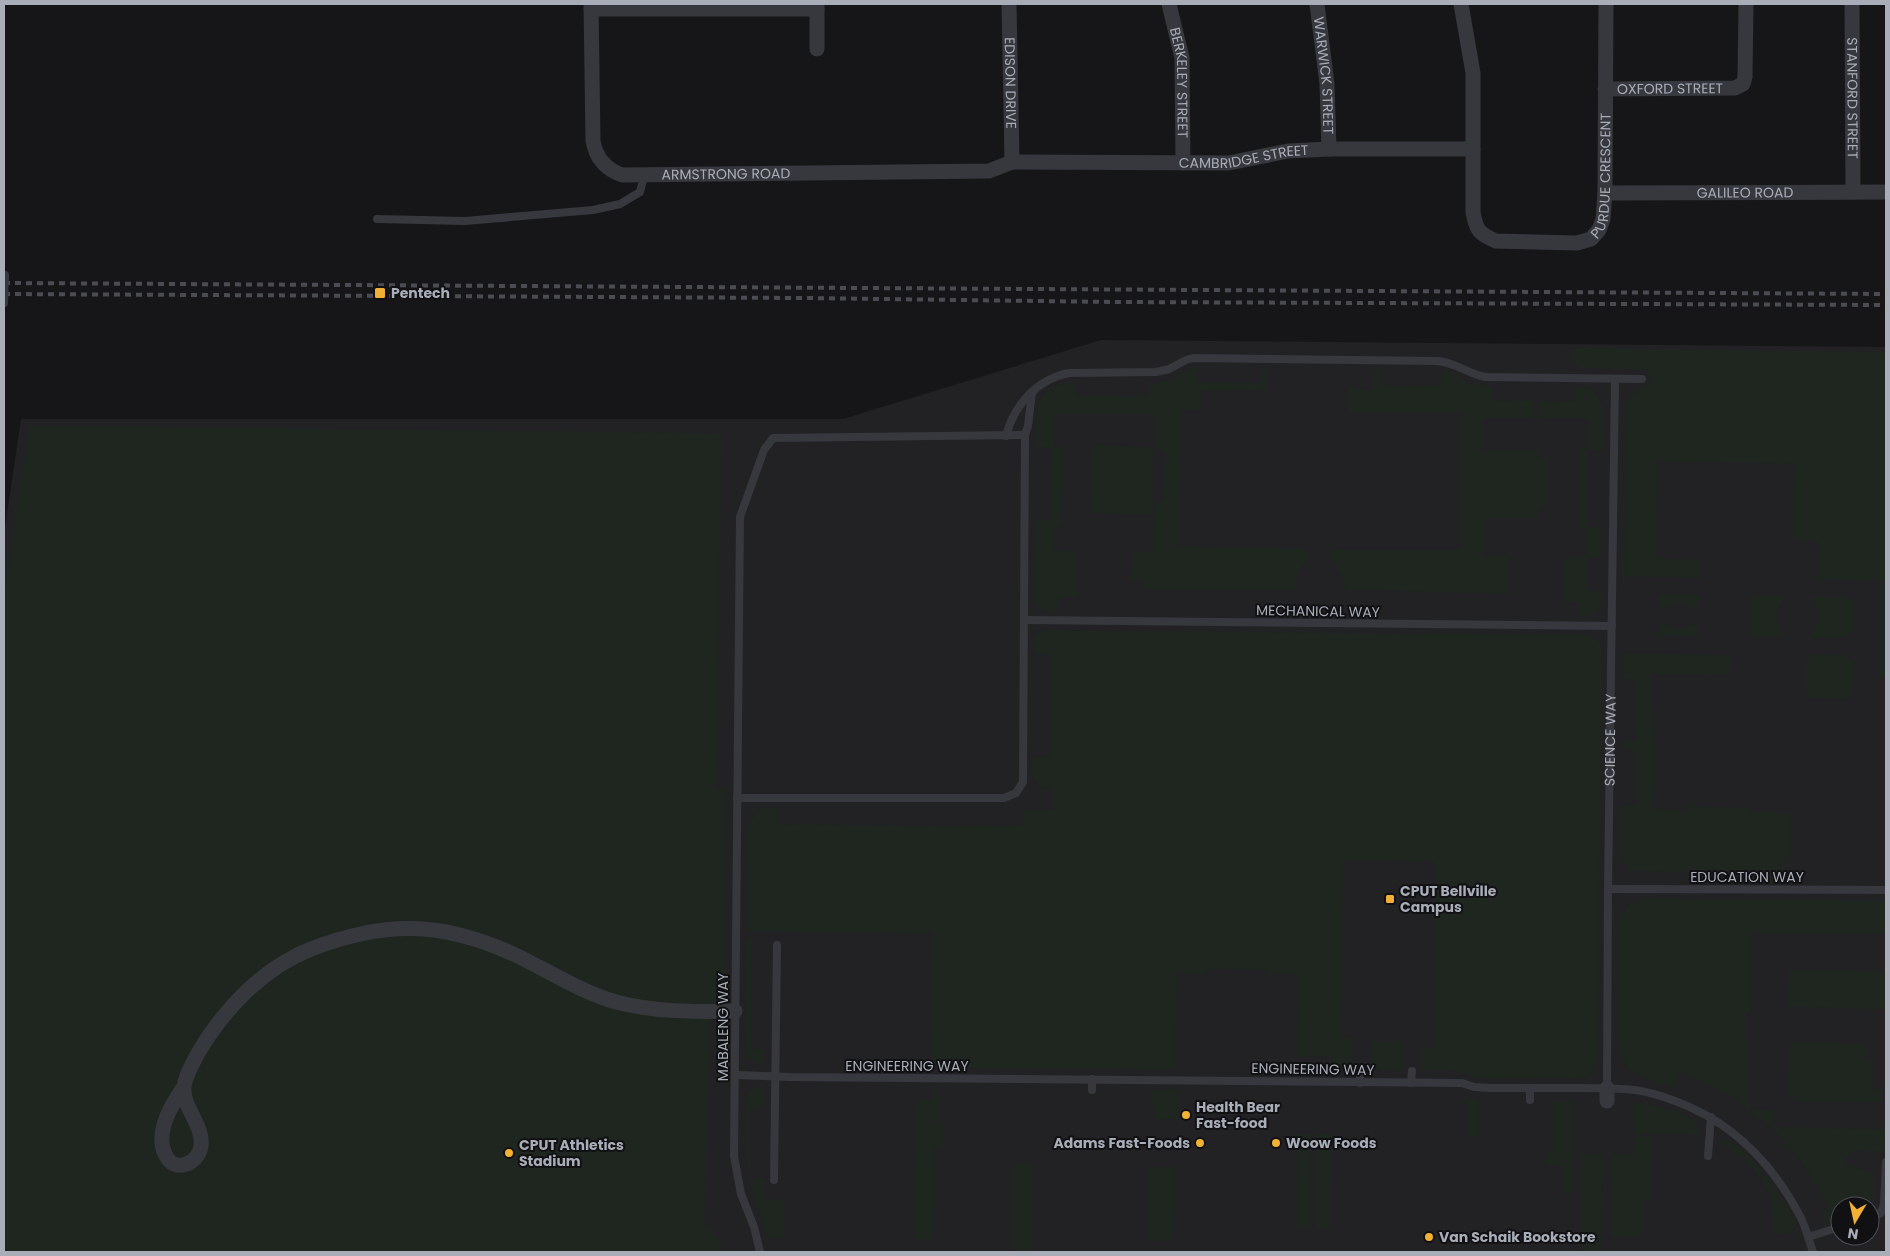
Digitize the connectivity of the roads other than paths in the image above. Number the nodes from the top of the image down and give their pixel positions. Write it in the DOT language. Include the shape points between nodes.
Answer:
graph roads {
  1 [pos="1009,4"];
  2 [pos="1169,4"];
  3 [pos="1317,4"];
  4 [pos="1461,4"];
  5 [pos="1606,4"];
  6 [pos="1746,4"];
  7 [pos="1852,4"];
  8 [pos="590,6"];
  9 [pos="817,6"];
  10 [pos="817,49"];
  11 [pos="1605,89"];
  12 [pos="1329,149"];
  13 [pos="1473,149"];
  14 [pos="1012,162"];
  15 [pos="1183,163"];
  16 [pos="644,176"];
  17 [pos="1853,192"];
  18 [pos="1886,192"];
  19 [pos="1605,193"];
  20 [pos="377,219"];
  21 [pos="4,272"];
  22 [pos="4,302"];
  23 [pos="1615,379"];
  24 [pos="1642,379"];
  25 [pos="1032,392"];
  26 [pos="1006,436"];
  27 [pos="1025,436"];
  28 [pos="1024,620"];
  29 [pos="1612,626"];
  30 [pos="737,798"];
  31 [pos="1608,889"];
  32 [pos="1886,890"];
  33 [pos="777,945"];
  34 [pos="735,1011"];
  35 [pos="1360,1070"];
  36 [pos="1412,1071"];
  37 [pos="735,1075"];
  38 [pos="775,1077"];
  39 [pos="1092,1079"];
  40 [pos="1216,1080"];
  41 [pos="1360,1082"];
  42 [pos="1411,1083"];
  43 [pos="184,1087"];
  44 [pos="1530,1088"];
  45 [pos="1092,1090"];
  46 [pos="1216,1090"];
  47 [pos="1607,1095"];
  48 [pos="1530,1100"];
  49 [pos="1711,1118"];
  50 [pos="1708,1156"];
  51 [pos="1886,1162"];
  52 [pos="774,1180"];
  53 [pos="1880,1213"];
  54 [pos="1830,1230"];
  55 [pos="1808,1237"];
  56 [pos="760,1252"];
  57 [pos="1812,1252"];
  1 -- 14 [label="street, EDISON DRIVE"];
  2 -- 15 [label="street, BERKELEY STREET" via="1182,58"];
  3 -- 12 [label="street, WARWICK STREET" via="1327,84"];
  4 -- 13 [label="street, PURDUE CRESCENT" via="1473,73"];
  5 -- 11 [label="street, PURDUE CRESCENT"];
  6 -- 11 [label="street, OXFORD STREET" via="1746,77 1743,84 1735,88"];
  7 -- 17 [label="street, STANFORD STREET"];
  8 -- 9 [label="street"];
  8 -- 16 [label="street, ARMSTRONG ROAD" via="594,148 602,163 614,172"];
  9 -- 10 [label="street"];
  11 -- 19 [label="street, PURDUE CRESCENT"];
  12 -- 13 [label="street, CAMBRIDGE STREET"];
  12 -- 15 [label="street, CAMBRIDGE STREET" via="1288,151 1229,163"];
  13 -- 19 [label="street, PURDUE CRESCENT" via="1476,227 1484,236 1496,241 1577,243 1591,240 1603,219"];
  14 -- 15 [label="street, CAMBRIDGE STREET"];
  14 -- 16 [label="street, ARMSTRONG ROAD" via="989,171"];
  16 -- 20 [label="lane" via="640,192 620,204 593,210 465,221"];
  17 -- 18 [label="street, GALILEO ROAD"];
  17 -- 19 [label="street, GALILEO ROAD"];
  21 -- 22 [label="lane, bridge"];
  23 -- 24 [label="lane"];
  23 -- 25 [label="lane" via="1485,377 1438,361 1193,358 1156,372 1058,375"];
  23 -- 29 [label="lane, SCIENCE WAY"];
  25 -- 26 [label="lane" via="1014,414"];
  25 -- 27 [label="lane"];
  26 -- 27 [label="lane, MABALENG WAY"];
  26 -- 30 [label="lane, MABALENG WAY" via="782,437 768,443 740,517"];
  27 -- 28 [label="lane"];
  28 -- 29 [label="lane, MECHANICAL WAY"];
  28 -- 30 [label="lane" via="1023,782 1016,793 1004,798"];
  29 -- 31 [label="lane, SCIENCE WAY"];
  30 -- 34 [label="lane, MABALENG WAY"];
  31 -- 32 [label="lane, EDUCATION WAY"];
  31 -- 47 [label="lane, SCIENCE WAY"];
  33 -- 38 [label="lane"];
  34 -- 37 [label="lane, MABALENG WAY"];
  34 -- 43 [label="street" via="661,1009 617,1002 567,983 511,953 459,934 426,928 384,929 335,940 271,970 248,989 207,1038"];
  35 -- 41 [label="lane"];
  36 -- 42 [label="lane"];
  37 -- 38 [label="lane, ENGINEERING WAY"];
  37 -- 56 [label="lane, MABALENG WAY" via="734,1156 741,1194"];
  38 -- 39 [label="lane, ENGINEERING WAY"];
  38 -- 52 [label="lane"];
  39 -- 40 [label="lane, ENGINEERING WAY"];
  39 -- 45 [label="lane"];
  40 -- 41 [label="lane, ENGINEERING WAY"];
  40 -- 46 [label="lane"];
  41 -- 42 [label="lane, ENGINEERING WAY"];
  42 -- 44 [label="lane, ENGINEERING WAY"];
  44 -- 47 [label="lane, ENGINEERING WAY"];
  44 -- 48 [label="lane"];
  47 -- 49 [label="lane, ENGINEERING WAY" via="1636,1090 1655,1094"];
  49 -- 50 [label="lane"];
  49 -- 55 [label="lane, ENGINEERING WAY" via="1740,1137 1766,1165 1801,1218"];
  51 -- 53 [label="lane" via="1884,1204"];
  54 -- 55 [label="lane"];
  55 -- 57 [label="lane, ENGINEERING WAY"];
}
